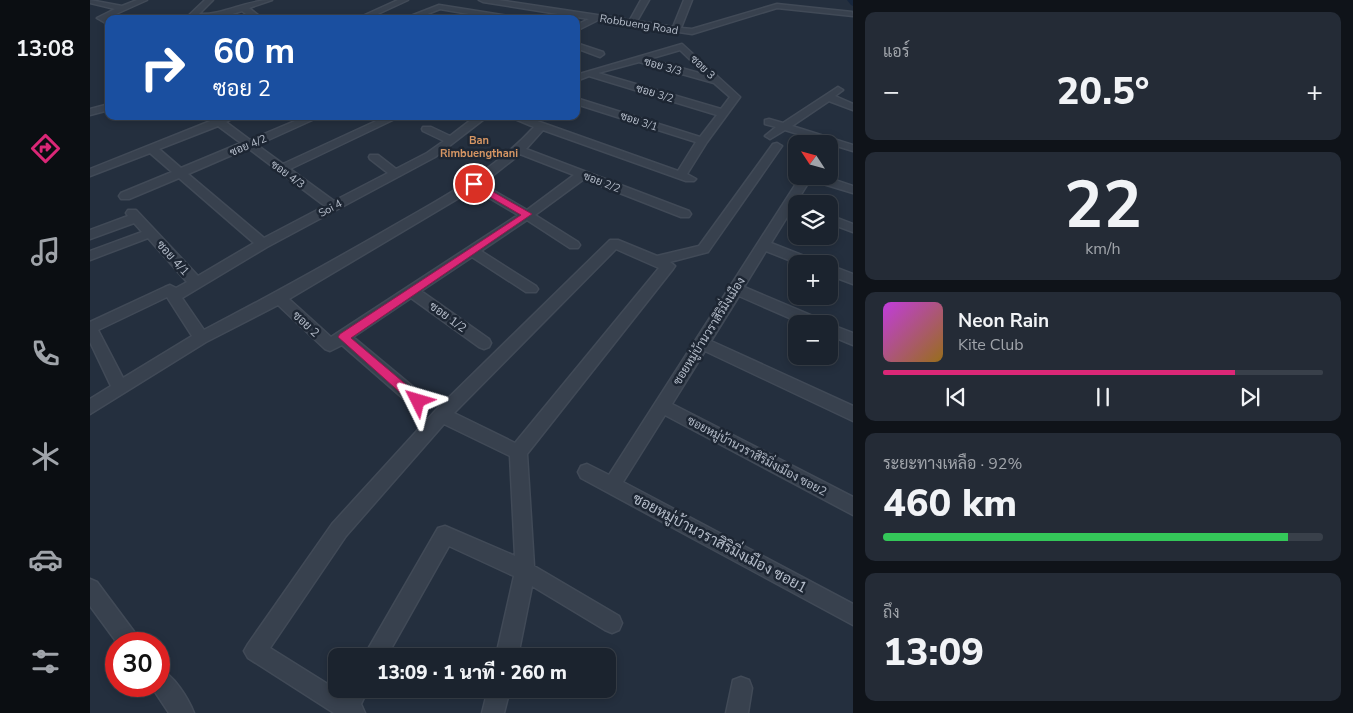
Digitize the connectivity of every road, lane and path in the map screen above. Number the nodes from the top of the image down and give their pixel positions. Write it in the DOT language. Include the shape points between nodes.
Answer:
graph roads {
  1 [pos="143,0"];
  2 [pos="208,0"];
  3 [pos="268,0"];
  4 [pos="404,0"];
  5 [pos="483,0"];
  6 [pos="645,0"];
  7 [pos="688,0"];
  8 [pos="92,2"];
  9 [pos="243,8"];
  10 [pos="123,9"];
  11 [pos="851,12"];
  12 [pos="484,14"];
  13 [pos="108,15"];
  14 [pos="193,15"];
  15 [pos="220,15"];
  16 [pos="253,15"];
  17 [pos="369,15"];
  18 [pos="418,15"];
  19 [pos="490,15"];
  20 [pos="597,17"];
  21 [pos="632,23"];
  22 [pos="580,28"];
  23 [pos="676,30"];
  24 [pos="580,46"];
  25 [pos="600,54"];
  26 [pos="638,59"];
  27 [pos="588,73"];
  28 [pos="580,76"];
  29 [pos="717,81"];
  30 [pos="838,90"];
  31 [pos="828,97"];
  32 [pos="580,102"];
  33 [pos="853,107"];
  34 [pos="105,108"];
  35 [pos="90,112"];
  36 [pos="722,113"];
  37 [pos="224,120"];
  38 [pos="306,120"];
  39 [pos="387,120"];
  40 [pos="478,120"];
  41 [pos="525,120"];
  42 [pos="219,122"];
  43 [pos="769,122"];
  44 [pos="541,126"];
  45 [pos="784,127"];
  46 [pos="428,129"];
  47 [pos="451,140"];
  48 [pos="702,142"];
  49 [pos="248,144"];
  50 [pos="152,148"];
  51 [pos="853,148"];
  52 [pos="519,150"];
  53 [pos="374,158"];
  54 [pos="282,169"];
  55 [pos="90,173"];
  56 [pos="180,173"];
  57 [pos="396,174"];
  58 [pos="583,174"];
  59 [pos="474,184"];
  60 [pos="837,185"];
  61 [pos="853,190"];
  62 [pos="125,196"];
  63 [pos="334,207"];
  64 [pos="788,213"];
  65 [pos="527,214"];
  66 [pos="686,214"];
  67 [pos="838,222"];
  68 [pos="853,228"];
  69 [pos="150,233"];
  70 [pos="90,235"];
  71 [pos="263,244"];
  72 [pos="574,245"];
  73 [pos="764,245"];
  74 [pos="471,250"];
  75 [pos="789,255"];
  76 [pos="90,256"];
  77 [pos="655,261"];
  78 [pos="838,273"];
  79 [pos="853,279"];
  80 [pos="196,283"];
  81 [pos="531,289"];
  82 [pos="736,289"];
  83 [pos="411,291"];
  84 [pos="174,296"];
  85 [pos="279,298"];
  86 [pos="796,315"];
  87 [pos="90,328"];
  88 [pos="838,333"];
  89 [pos="344,337"];
  90 [pos="201,338"];
  91 [pos="853,339"];
  92 [pos="484,343"];
  93 [pos="702,343"];
  94 [pos="120,387"];
  95 [pos="418,401"];
  96 [pos="662,406"];
  97 [pos="90,407"];
  98 [pos="853,414"];
  99 [pos="442,415"];
  100 [pos="518,452"];
  101 [pos="587,472"];
  102 [pos="612,485"];
  103 [pos="853,506"];
  104 [pos="525,571"];
  105 [pos="90,589"];
  106 [pos="853,615"];
  107 [pos="612,623"];
  108 [pos="122,632"];
  109 [pos="380,648"];
  110 [pos="509,648"];
  111 [pos="741,688"];
  112 [pos="170,695"];
  113 [pos="497,698"];
  114 [pos="350,710"];
  115 [pos="183,713"];
  116 [pos="493,713"];
  117 [pos="737,713"];
  1 -- 10 [label="street"];
  2 -- 14 [label="street"];
  3 -- 9 [label="street"];
  4 -- 17 [label="street"];
  5 -- 20 [label="street, Robbueng Road"];
  6 -- 21 [label="street"];
  7 -- 23 [label="street"];
  8 -- 10 [label="street"];
  9 -- 15 [label="street"];
  9 -- 16 [label="street"];
  10 -- 13 [label="street"];
  11 -- 23 [label="street, Robbueng Road" via="777,6 692,32"];
  12 -- 18 [label="street" via="439,7"];
  12 -- 19 [label="street"];
  20 -- 21 [label="street, Robbueng Road"];
  20 -- 22 [label="street"];
  21 -- 23 [label="street, Robbueng Road"];
  24 -- 25 [label="street"];
  26 -- 27 [label="street, ซอย 3"];
  26 -- 29 [label="street, ซอย 3/3"];
  26 -- 29 [label="street, ซอย 3" via="682,47"];
  27 -- 28 [label="street, ซอย 3"];
  27 -- 36 [label="street, ซอย 3/2"];
  29 -- 36 [label="street, ซอย 3" via="735,97"];
  30 -- 31 [label="street"];
  31 -- 33 [label="street"];
  31 -- 45 [label="street"];
  32 -- 48 [label="street, ซอย 3/1"];
  34 -- 35 [label="street"];
  36 -- 48 [label="street, ซอย 3"];
  37 -- 42 [label="street"];
  38 -- 49 [label="street, ซอย 4/2"];
  39 -- 54 [label="street"];
  40 -- 47 [label="street, Soi 4"];
  41 -- 44 [label="street"];
  42 -- 49 [label="street, ซอย 4/3"];
  42 -- 50 [label="street"];
  43 -- 45 [label="street"];
  44 -- 48 [label="street, ซอย 3" via="686,178"];
  44 -- 52 [label="street"];
  45 -- 51 [label="street"];
  45 -- 77 [label="street" via="703,249"];
  46 -- 47 [label="street"];
  47 -- 57 [label="street, Soi 4"];
  49 -- 54 [label="street, ซอย 4/3"];
  49 -- 56 [label="street, ซอย 4/2"];
  50 -- 55 [label="street"];
  50 -- 56 [label="street"];
  52 -- 58 [label="street, ซอย 2/2"];
  52 -- 59 [label="street"];
  53 -- 57 [label="street"];
  54 -- 63 [label="street, ซอย 4/3"];
  56 -- 62 [label="street, ซอย 4/2"];
  56 -- 71 [label="street"];
  57 -- 63 [label="street, Soi 4"];
  58 -- 65 [label="street, ซอย 2"];
  58 -- 66 [label="street, ซอย 2/2"];
  59 -- 65 [label="street"];
  59 -- 85 [label="street"];
  60 -- 61 [label="street"];
  63 -- 71 [label="street, Soi 4"];
  64 -- 73 [label="street, ซอยหมู่บ้านวราสิริมิ่งเมือง"];
  65 -- 72 [label="street"];
  65 -- 74 [label="street, ซอย 2"];
  67 -- 68 [label="street"];
  69 -- 70 [label="street, ซอย 4/1" via="134,215"];
  69 -- 76 [label="street, ซอย 4/1"];
  69 -- 80 [label="street, ซอย 4/1"];
  71 -- 80 [label="street, Soi 4"];
  73 -- 75 [label="street"];
  73 -- 82 [label="street, ซอยหมู่บ้านวราสิริมิ่งเมือง"];
  74 -- 81 [label="street"];
  74 -- 83 [label="street, ซอย 2"];
  77 -- 99 [label="street" via="614,243"];
  77 -- 100 [label="street" via="668,266"];
  78 -- 79 [label="street"];
  80 -- 84 [label="street, Soi 4"];
  82 -- 86 [label="street"];
  82 -- 93 [label="street, ซอยหมู่บ้านวราสิริมิ่งเมือง"];
  83 -- 89 [label="street, ซอย 2"];
  83 -- 92 [label="street, ซอย 1/2"];
  84 -- 87 [label="street" via="170,290"];
  84 -- 90 [label="street"];
  85 -- 89 [label="street, ซอย 2" via="330,346"];
  85 -- 90 [label="street"];
  87 -- 94 [label="street"];
  88 -- 91 [label="street"];
  89 -- 95 [label="street"];
  90 -- 94 [label="street"];
  93 -- 96 [label="street, ซอยหมู่บ้านวราสิริมิ่งเมือง"];
  93 -- 98 [label="street"];
  94 -- 97 [label="street"];
  96 -- 102 [label="street, ซอยหมู่บ้านวราสิริมิ่งเมือง"];
  96 -- 103 [label="street, ซอยหมู่บ้านวราสิริมิ่งเมือง ซอย2"];
  99 -- 100 [label="street"];
  99 -- 114 [label="street" via="339,530 255,651"];
  100 -- 104 [label="street"];
  101 -- 102 [label="street, ซอยหมู่บ้านวราสิริมิ่งเมือง ซอย1"];
  102 -- 106 [label="street, ซอยหมู่บ้านวราสิริมิ่งเมือง ซอย1"];
  104 -- 107 [label="street"];
  104 -- 109 [label="street" via="445,535"];
  104 -- 110 [label="street"];
  105 -- 108 [label="street"];
  111 -- 117 [label="street"];
  112 -- 115 [label="street"];
  113 -- 116 [label="street"];
}
